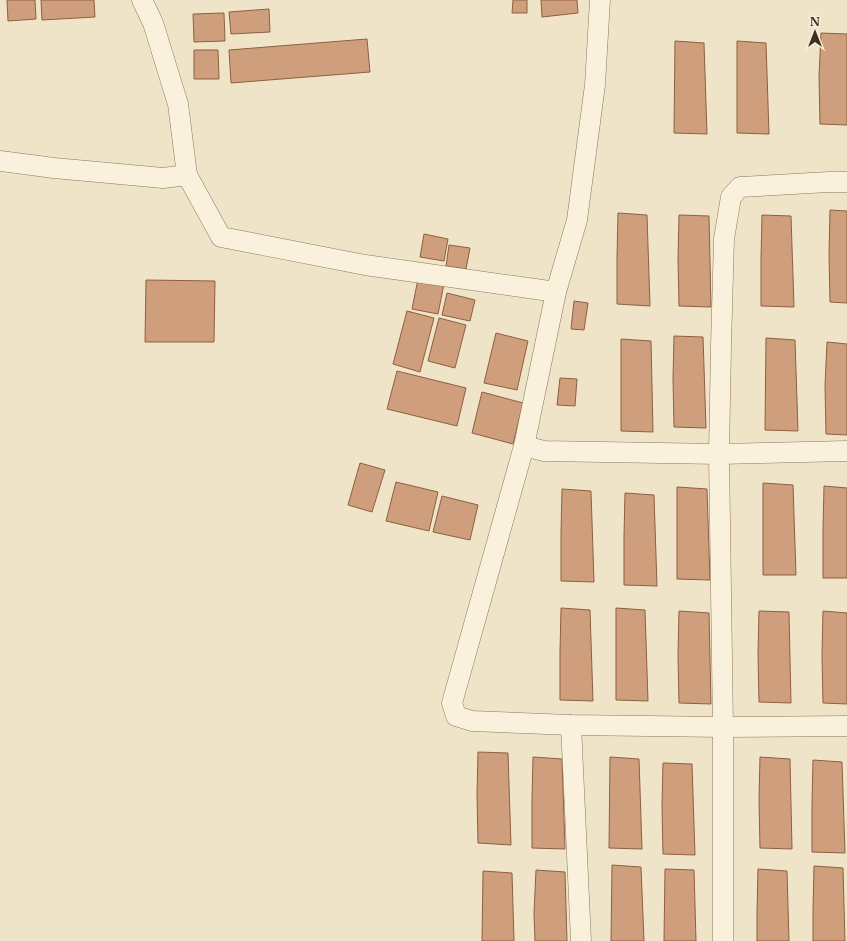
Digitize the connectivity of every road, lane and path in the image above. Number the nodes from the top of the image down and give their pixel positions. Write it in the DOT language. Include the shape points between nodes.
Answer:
graph roads {
  1 [pos="142,0"];
  2 [pos="600,0"];
  3 [pos="0,161"];
  4 [pos="187,175"];
  5 [pos="847,182"];
  6 [pos="556,292"];
  7 [pos="524,446"];
  8 [pos="847,451"];
  9 [pos="719,454"];
  10 [pos="571,725"];
  11 [pos="847,726"];
  12 [pos="723,727"];
  13 [pos="581,941"];
  14 [pos="723,941"];
  1 -- 4 [label="street" via="153,23 178,104"];
  2 -- 6 [label="street" via="595,85 576,220"];
  3 -- 4 [label="street" via="163,178"];
  4 -- 6 [label="street" via="221,237 366,265"];
  5 -- 9 [label="street" via="740,187 731,197 724,239"];
  6 -- 7 [label="street"];
  7 -- 9 [label="street" via="544,451"];
  7 -- 10 [label="street" via="452,703 456,716 472,721"];
  8 -- 9 [label="street"];
  9 -- 12 [label="street"];
  10 -- 12 [label="street"];
  10 -- 13 [label="street"];
  11 -- 12 [label="street"];
  12 -- 14 [label="street"];
}
